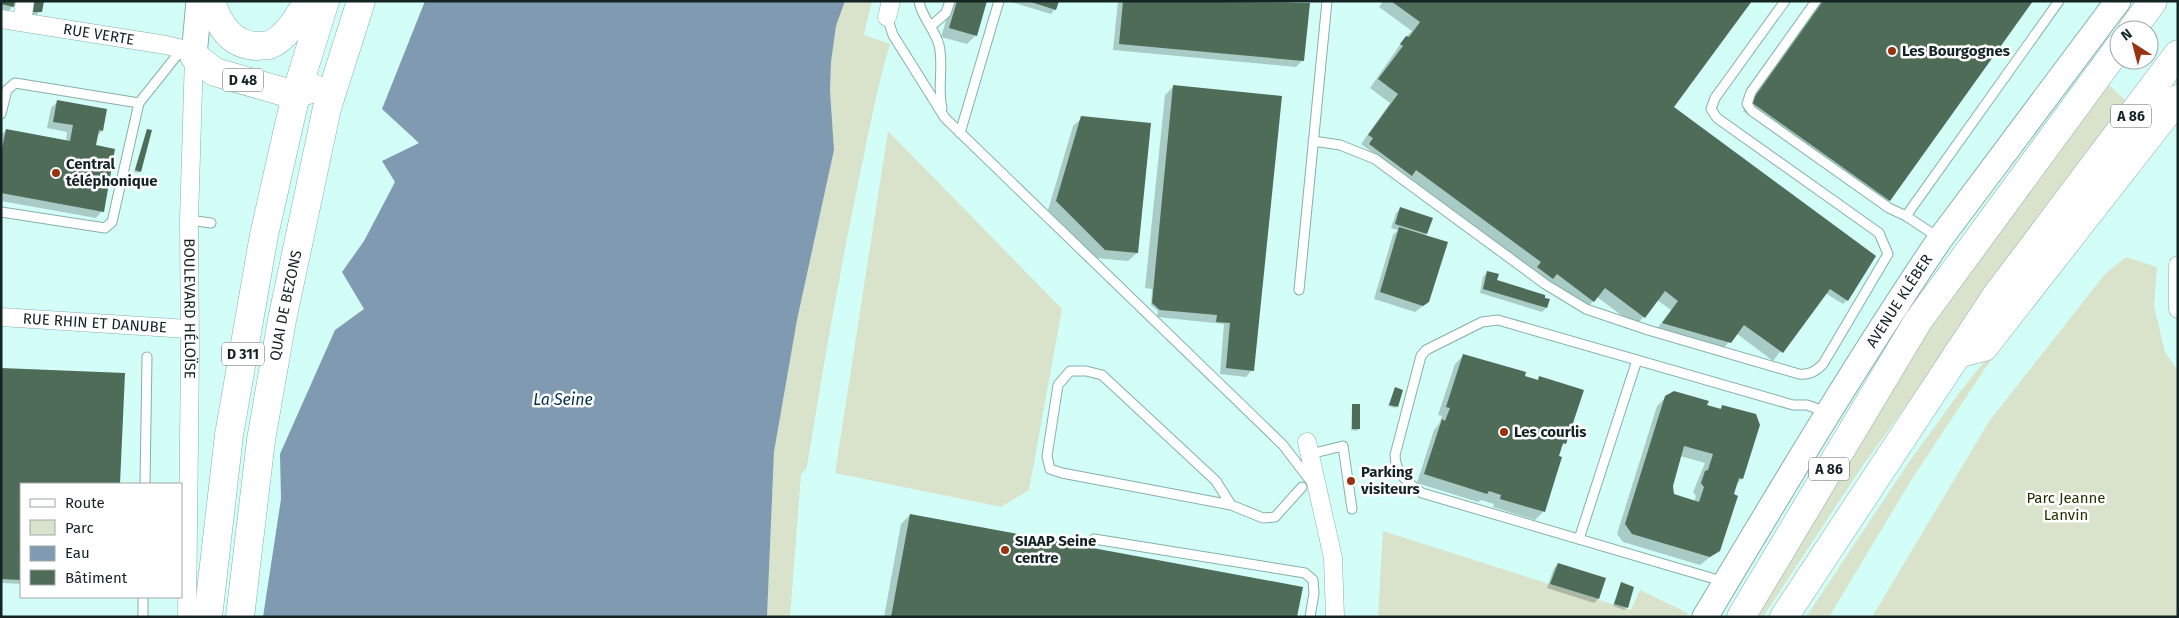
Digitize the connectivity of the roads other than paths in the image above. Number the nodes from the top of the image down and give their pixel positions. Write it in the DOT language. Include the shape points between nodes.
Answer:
graph roads {
  1 [pos="25,1"];
  2 [pos="199,1"];
  3 [pos="211,1"];
  4 [pos="308,1"];
  5 [pos="325,1"];
  6 [pos="360,1"];
  7 [pos="920,1"];
  8 [pos="950,1"];
  9 [pos="999,1"];
  10 [pos="1327,1"];
  11 [pos="1785,1"];
  12 [pos="1816,1"];
  13 [pos="2059,1"];
  14 [pos="2118,1"];
  15 [pos="2153,1"];
  16 [pos="889,9"];
  17 [pos="1,19"];
  18 [pos="2139,20"];
  19 [pos="22,22"];
  20 [pos="931,26"];
  21 [pos="188,52"];
  22 [pos="2178,54"];
  23 [pos="2109,61"];
  24 [pos="339,70"];
  25 [pos="296,94"];
  26 [pos="2178,99"];
  27 [pos="139,102"];
  28 [pos="1,114"];
  29 [pos="944,118"];
  30 [pos="323,131"];
  31 [pos="960,133"];
  32 [pos="1313,141"];
  33 [pos="1,212"];
  34 [pos="1906,216"];
  35 [pos="189,220"];
  36 [pos="211,223"];
  37 [pos="1940,239"];
  38 [pos="2178,265"];
  39 [pos="1299,290"];
  40 [pos="2178,309"];
  41 [pos="1,316"];
  42 [pos="188,328"];
  43 [pos="1957,354"];
  44 [pos="147,357"];
  45 [pos="1637,360"];
  46 [pos="1828,413"];
  47 [pos="1309,448"];
  48 [pos="145,483"];
  49 [pos="1302,487"];
  50 [pos="1319,493"];
  51 [pos="1231,505"];
  52 [pos="1352,509"];
  53 [pos="1094,539"];
  54 [pos="1579,539"];
  55 [pos="1726,582"];
  56 [pos="143,598"];
  57 [pos="143,617"];
  58 [pos="187,617"];
  59 [pos="208,617"];
  60 [pos="240,617"];
  61 [pos="1310,617"];
  62 [pos="1335,617"];
  63 [pos="1705,617"];
  64 [pos="1741,617"];
  65 [pos="1784,617"];
  1 -- 19 [label="street"];
  2 -- 21 [label="street, BOULEVARD HÉLOÏSE"];
  3 -- 4 [label="main road" via="220,25 230,37 250,46 269,45 281,37"];
  5 -- 25 [label="main road, D 311"];
  6 -- 24 [label="main road, QUAI DE BEZONS / D 311"];
  7 -- 20 [label="lane"];
  8 -- 20 [label="lane" via="946,13"];
  9 -- 31 [label="lane"];
  10 -- 32 [label="lane"];
  11 -- 32 [label="lane" via="1714,98 1711,109 1717,118 1879,233 1888,254 1822,364 1807,374 1648,330 1586,309 1545,284 1375,159 1340,145"];
  12 -- 34 [label="lane" via="1751,92 1747,104 1752,111 1889,208"];
  13 -- 34 [label="lane"];
  14 -- 37 [label="street, AVENUE KLÉBER"];
  15 -- 18 [label="main road"];
  16 -- 29 [label="lane" via="894,34"];
  17 -- 19 [label="street, RUE VERTE"];
  19 -- 21 [label="street, RUE VERTE"];
  20 -- 29 [label="lane" via="942,61 939,94"];
  21 -- 25 [label="main road, D 48" via="215,72"];
  21 -- 27 [label="lane"];
  21 -- 35 [label="street, BOULEVARD HÉLOÏSE"];
  22 -- 43 [label="main road, A 86" via="1996,296"];
  23 -- 64 [label="main road, A 86" via="1918,321"];
  24 -- 25 [label="main road" via="324,84"];
  24 -- 30 [label="main road, QUAI DE BEZONS / D 311"];
  25 -- 30 [label="main road"];
  25 -- 59 [label="main road, D 311" via="264,234 229,435"];
  26 -- 43 [label="main road" via="1984,347"];
  27 -- 28 [label="lane" via="15,83 7,90"];
  27 -- 33 [label="lane" via="112,222 105,228"];
  29 -- 31 [label="lane"];
  30 -- 60 [label="main road, QUAI DE BEZONS / D 311" via="282,320 261,440"];
  31 -- 50 [label="lane" via="1283,445"];
  32 -- 39 [label="lane"];
  34 -- 37 [label="lane"];
  35 -- 36 [label="lane"];
  35 -- 42 [label="street, BOULEVARD HÉLOÏSE"];
  37 -- 46 [label="street, AVENUE KLÉBER"];
  38 -- 40 [label="street"];
  41 -- 42 [label="street, RUE RHIN ET DANUBE"];
  42 -- 58 [label="street, BOULEVARD HÉLOÏSE"];
  43 -- 65 [label="main road, A 86"];
  44 -- 48 [label="lane"];
  45 -- 46 [label="lane"];
  45 -- 54 [label="lane"];
  45 -- 54 [label="lane" via="1498,320 1482,322 1426,350 1421,356 1395,456 1402,476 1422,493"];
  46 -- 55 [label="street, AVENUE KLÉBER"];
  47 -- 50 [label="street"];
  47 -- 52 [label="lane" via="1342,446"];
  49 -- 51 [label="lane" via="1276,517 1263,518"];
  50 -- 62 [label="street" via="1333,558"];
  51 -- 51 [label="lane" via="1050,468 1047,456 1058,385 1070,371 1102,375 1216,481"];
  53 -- 61 [label="lane" via="1305,573 1313,580"];
  54 -- 55 [label="lane"];
  55 -- 63 [label="street, AVENUE KLÉBER"];
  56 -- 57 [label="lane"];
}
